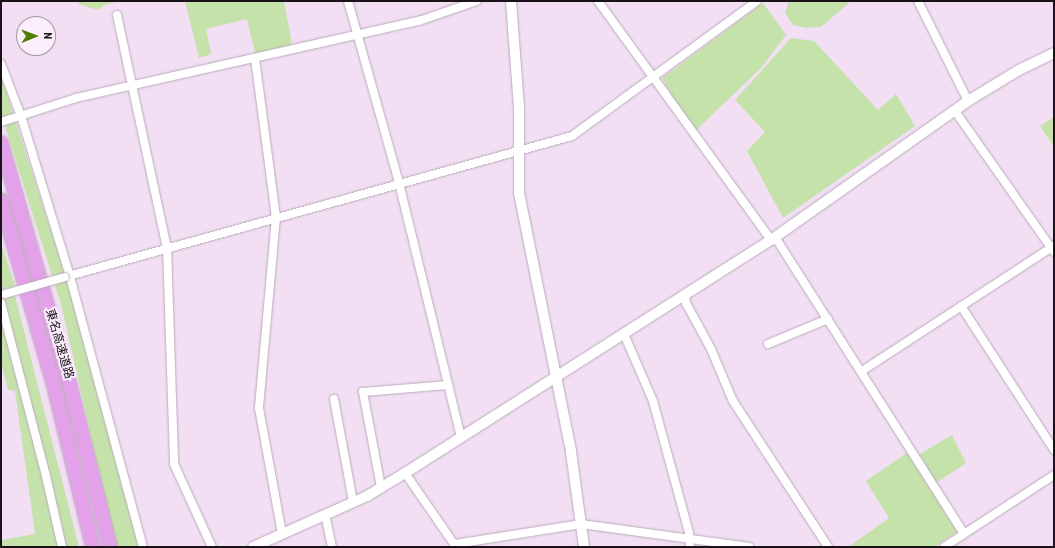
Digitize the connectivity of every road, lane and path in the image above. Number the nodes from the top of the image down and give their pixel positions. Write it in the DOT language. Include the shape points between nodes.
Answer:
graph roads {
  1 [pos="348,1"];
  2 [pos="477,1"];
  3 [pos="511,1"];
  4 [pos="598,1"];
  5 [pos="757,1"];
  6 [pos="918,1"];
  7 [pos="117,14"];
  8 [pos="357,35"];
  9 [pos="1054,53"];
  10 [pos="255,58"];
  11 [pos="1,64"];
  12 [pos="652,77"];
  13 [pos="132,85"];
  14 [pos="968,101"];
  15 [pos="955,111"];
  16 [pos="18,117"];
  17 [pos="1,122"];
  18 [pos="1,143"];
  19 [pos="518,150"];
  20 [pos="399,183"];
  21 [pos="1,200"];
  22 [pos="276,217"];
  23 [pos="773,238"];
  24 [pos="167,248"];
  25 [pos="1053,249"];
  26 [pos="67,276"];
  27 [pos="3,294"];
  28 [pos="685,295"];
  29 [pos="1,303"];
  30 [pos="961,306"];
  31 [pos="828,319"];
  32 [pos="624,334"];
  33 [pos="768,344"];
  34 [pos="862,371"];
  35 [pos="555,377"];
  36 [pos="448,385"];
  37 [pos="334,400"];
  38 [pos="461,438"];
  39 [pos="1054,450"];
  40 [pos="405,473"];
  41 [pos="1054,474"];
  42 [pos="381,487"];
  43 [pos="353,502"];
  44 [pos="325,514"];
  45 [pos="581,524"];
  46 [pos="282,533"];
  47 [pos="964,534"];
  48 [pos="690,543"];
  49 [pos="455,545"];
  50 [pos="62,547"];
  51 [pos="93,547"];
  52 [pos="110,547"];
  53 [pos="143,547"];
  54 [pos="212,547"];
  55 [pos="253,547"];
  56 [pos="332,547"];
  57 [pos="584,547"];
  58 [pos="749,547"];
  59 [pos="828,547"];
  60 [pos="944,547"];
  1 -- 8 [label="street"];
  2 -- 8 [label="street" via="419,21"];
  3 -- 19 [label="street" via="519,108"];
  4 -- 12 [label="street"];
  5 -- 12 [label="street"];
  6 -- 14 [label="street"];
  7 -- 13 [label="street"];
  8 -- 10 [label="street"];
  8 -- 20 [label="street"];
  9 -- 14 [label="street" via="1019,70"];
  10 -- 13 [label="street"];
  10 -- 22 [label="street"];
  11 -- 16 [label="street"];
  12 -- 19 [label="street" via="572,136"];
  12 -- 23 [label="street"];
  13 -- 16 [label="street" via="76,98"];
  13 -- 24 [label="street"];
  14 -- 15 [label="street"];
  15 -- 23 [label="street"];
  15 -- 25 [label="street"];
  16 -- 17 [label="street"];
  16 -- 26 [label="street"];
  18 -- 52 [label="highway, 東名高速道路" via="68,378"];
  19 -- 20 [label="street"];
  19 -- 35 [label="street" via="521,200"];
  20 -- 22 [label="street"];
  20 -- 36 [label="street"];
  21 -- 51 [label="highway, 東名高速道路" via="53,382"];
  22 -- 24 [label="street"];
  22 -- 46 [label="street" via="259,408"];
  23 -- 28 [label="street"];
  23 -- 31 [label="street"];
  24 -- 26 [label="street"];
  24 -- 54 [label="street" via="174,464"];
  25 -- 30 [label="street"];
  26 -- 27 [label="street, bridge"];
  26 -- 53 [label="street"];
  28 -- 32 [label="street"];
  28 -- 59 [label="street" via="686,303 711,349 733,401"];
  29 -- 50 [label="street"];
  30 -- 34 [label="street"];
  30 -- 39 [label="street"];
  31 -- 33 [label="street"];
  31 -- 34 [label="street"];
  32 -- 35 [label="street"];
  32 -- 48 [label="street" via="653,401"];
  34 -- 47 [label="street"];
  35 -- 38 [label="street"];
  35 -- 45 [label="street" via="571,452"];
  36 -- 38 [label="street"];
  36 -- 42 [label="street" via="364,392"];
  37 -- 43 [label="street"];
  38 -- 40 [label="street"];
  40 -- 42 [label="street"];
  40 -- 49 [label="street"];
  41 -- 47 [label="street"];
  42 -- 43 [label="street"];
  43 -- 44 [label="street"];
  44 -- 46 [label="street"];
  44 -- 56 [label="street"];
  45 -- 48 [label="street"];
  45 -- 49 [label="street"];
  45 -- 57 [label="street"];
  46 -- 55 [label="street"];
  47 -- 60 [label="street"];
  48 -- 58 [label="street"];
}
